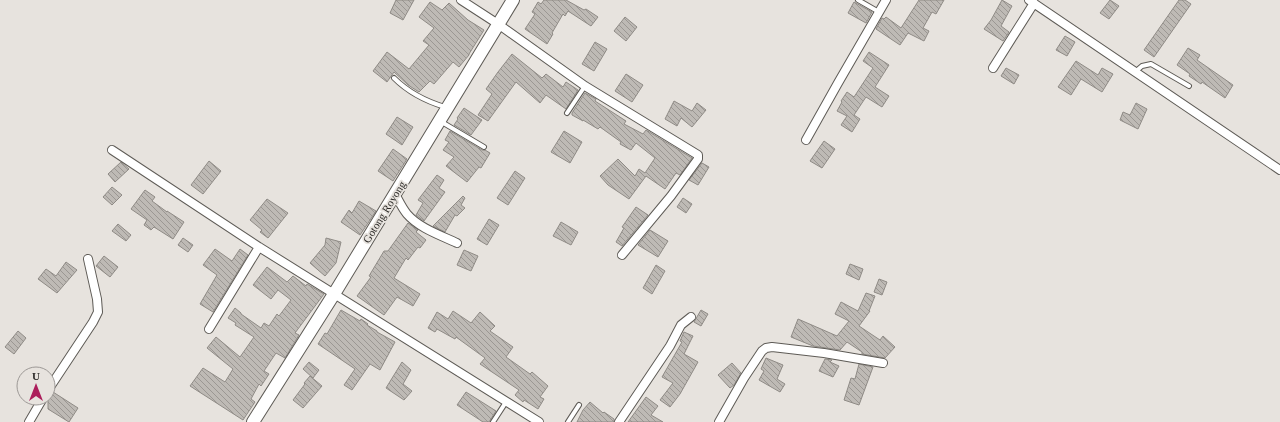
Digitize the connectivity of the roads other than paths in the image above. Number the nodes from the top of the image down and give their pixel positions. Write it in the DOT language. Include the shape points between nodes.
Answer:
graph roads {
  1 [pos="461,0"];
  2 [pos="513,0"];
  3 [pos="858,0"];
  4 [pos="886,0"];
  5 [pos="1031,2"];
  6 [pos="879,12"];
  7 [pos="498,24"];
  8 [pos="993,68"];
  9 [pos="1135,72"];
  10 [pos="394,78"];
  11 [pos="585,86"];
  12 [pos="1189,86"];
  13 [pos="447,108"];
  14 [pos="567,114"];
  15 [pos="440,121"];
  16 [pos="806,140"];
  17 [pos="484,147"];
  18 [pos="112,150"];
  19 [pos="1280,170"];
  20 [pos="395,194"];
  21 [pos="457,242"];
  22 [pos="259,247"];
  23 [pos="622,255"];
  24 [pos="88,259"];
  25 [pos="334,294"];
  26 [pos="692,316"];
  27 [pos="209,329"];
  28 [pos="883,363"];
  29 [pos="56,378"];
  30 [pos="506,402"];
  31 [pos="579,405"];
  32 [pos="38,406"];
  33 [pos="29,422"];
  34 [pos="253,422"];
  35 [pos="493,422"];
  36 [pos="539,422"];
  37 [pos="568,422"];
  38 [pos="619,422"];
  39 [pos="718,422"];
  1 -- 7 [label="street"];
  2 -- 7 [label="street, Gotong Royong"];
  3 -- 6 [label="lane"];
  4 -- 6 [label="street"];
  5 -- 8 [label="street"];
  5 -- 9 [label="street"];
  6 -- 16 [label="street"];
  7 -- 11 [label="street"];
  7 -- 13 [label="street, Gotong Royong"];
  9 -- 12 [label="lane" via="1142,66 1151,64"];
  9 -- 19 [label="street"];
  10 -- 13 [label="lane" via="420,98"];
  11 -- 14 [label="lane"];
  11 -- 23 [label="street" via="698,156 671,196"];
  13 -- 15 [label="street, Gotong Royong"];
  15 -- 17 [label="lane"];
  15 -- 20 [label="street, Gotong Royong"];
  18 -- 22 [label="street"];
  20 -- 21 [label="street" via="404,210 413,219 438,235"];
  20 -- 25 [label="street, Gotong Royong"];
  22 -- 25 [label="street"];
  22 -- 27 [label="street"];
  24 -- 29 [label="street" via="98,312"];
  25 -- 30 [label="street"];
  25 -- 34 [label="street, Gotong Royong"];
  26 -- 38 [label="street" via="681,325 670,346"];
  28 -- 39 [label="street" via="824,353 766,348 744,378"];
  30 -- 35 [label="lane"];
  30 -- 36 [label="street"];
  31 -- 37 [label="lane"];
  32 -- 33 [label="street"];
}
